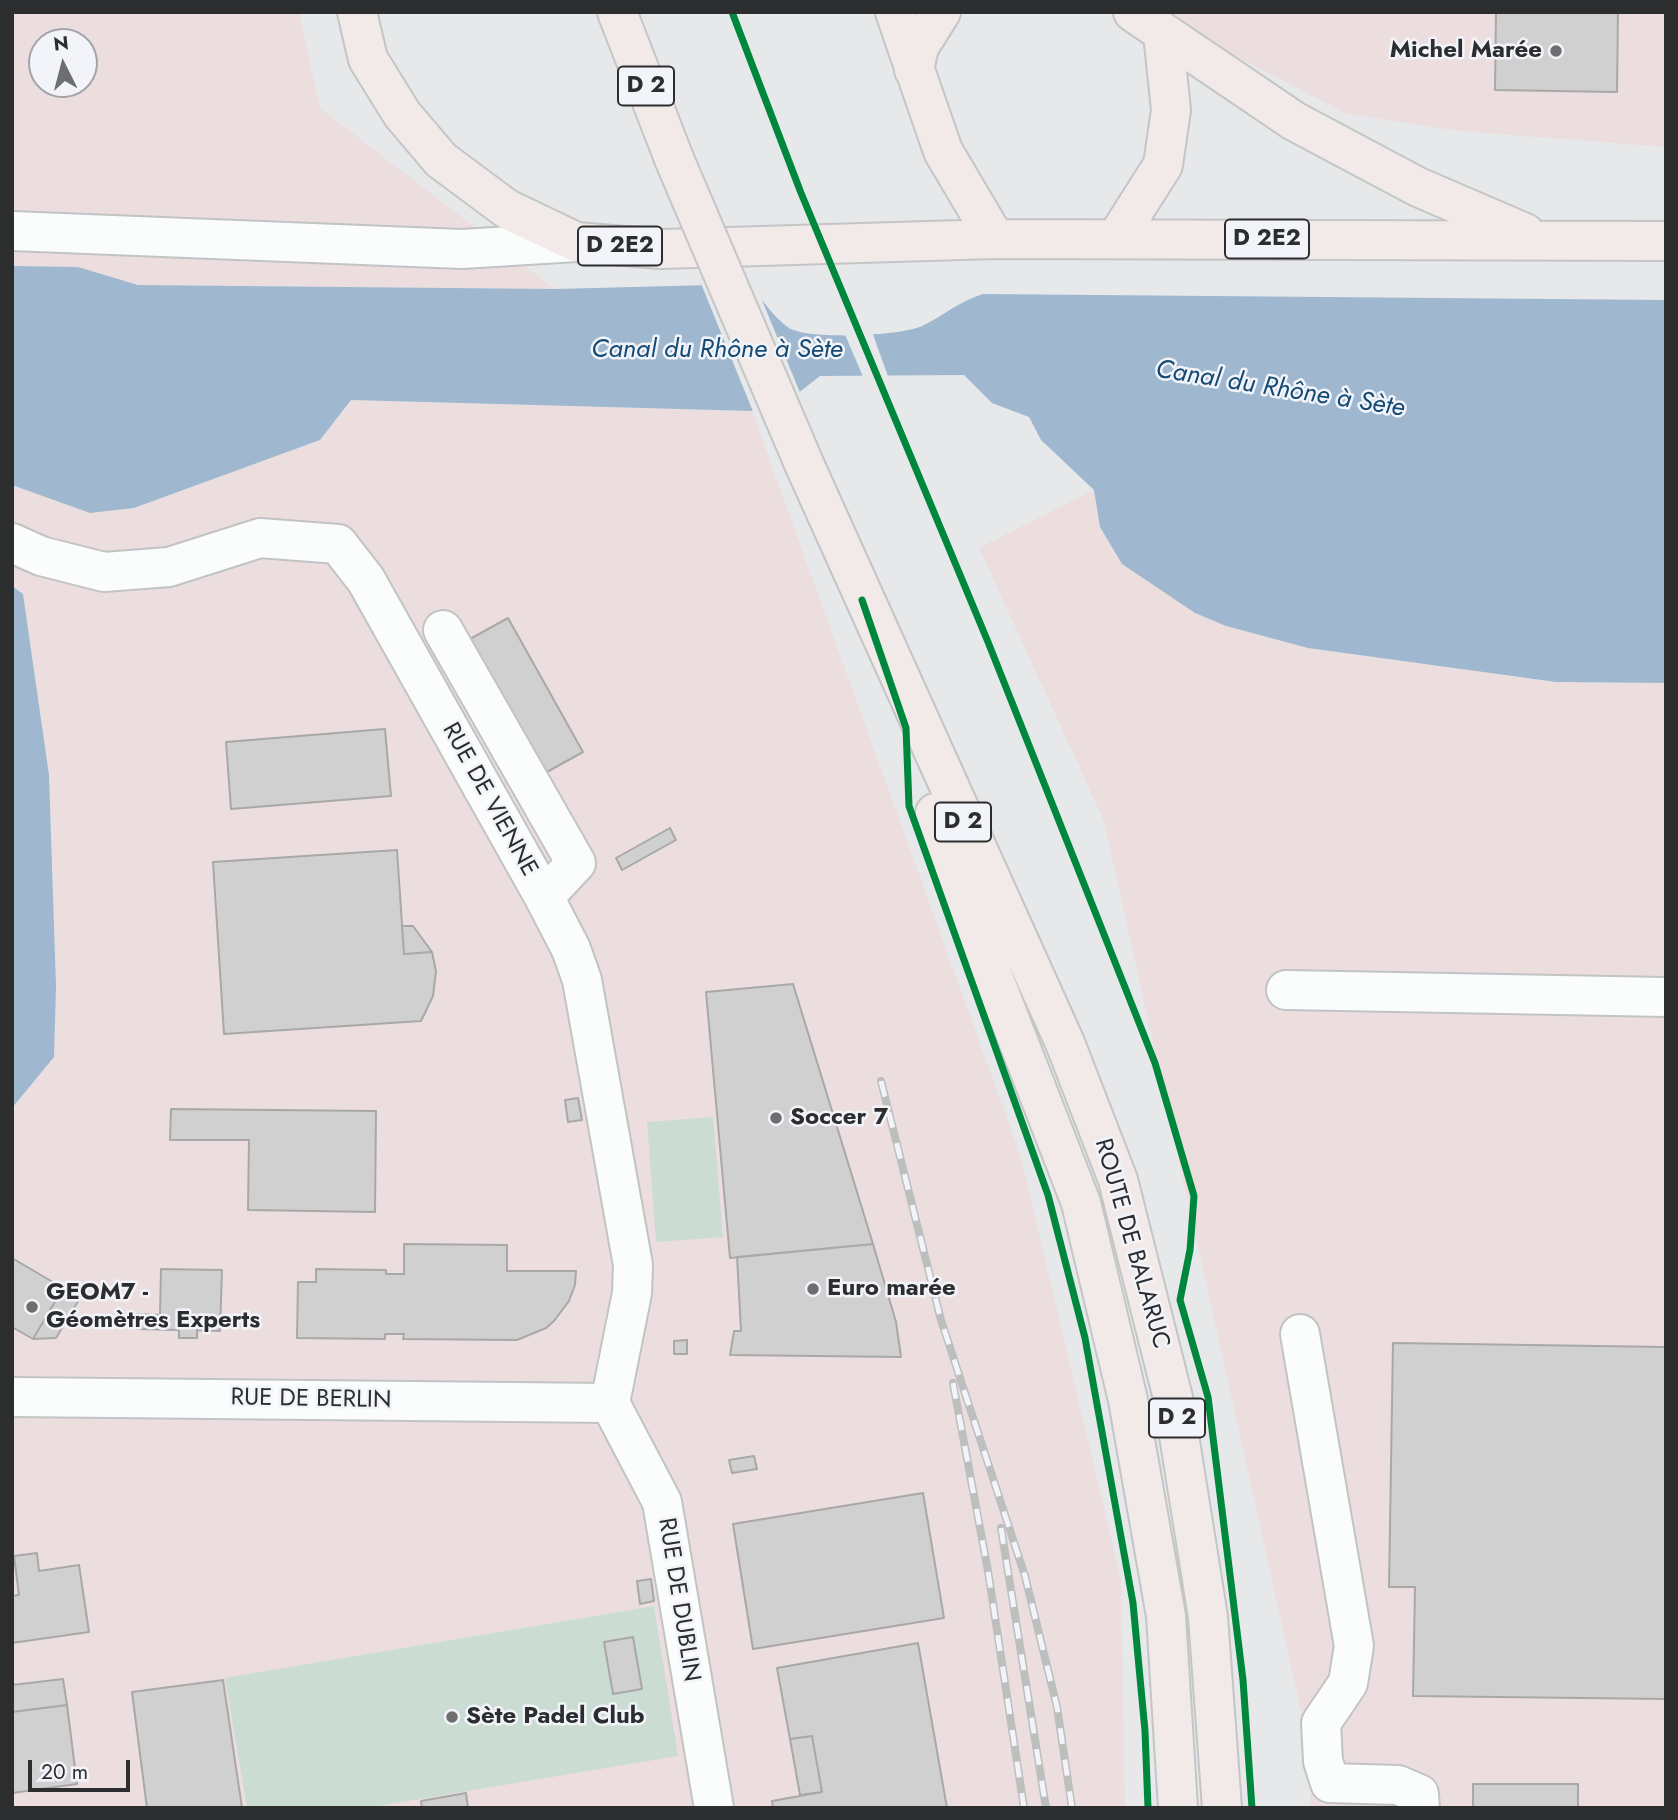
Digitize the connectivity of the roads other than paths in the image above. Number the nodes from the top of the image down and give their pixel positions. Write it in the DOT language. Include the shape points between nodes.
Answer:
graph roads {
  1 [pos="357,12"];
  2 [pos="617,12"];
  3 [pos="895,12"];
  4 [pos="941,12"];
  5 [pos="1133,12"];
  6 [pos="1163,34"];
  7 [pos="914,70"];
  8 [pos="12,231"];
  9 [pos="995,239"];
  10 [pos="1116,239"];
  11 [pos="1539,239"];
  12 [pos="1666,241"];
  13 [pos="576,242"];
  14 [pos="12,543"];
  15 [pos="862,600"];
  16 [pos="443,630"];
  17 [pos="544,897"];
  18 [pos="1286,990"];
  19 [pos="1666,997"];
  20 [pos="1300,1334"];
  21 [pos="12,1397"];
  22 [pos="610,1403"];
  23 [pos="714,1808"];
  24 [pos="1178,1808"];
  25 [pos="1222,1808"];
  26 [pos="1420,1808"];
  1 -- 13 [label="main road, D 2E2" via="368,59 402,114 441,160 507,209"];
  2 -- 15 [label="main road, ROUTE DE BALARUC / D 2, bridge"];
  3 -- 7 [label="main road"];
  4 -- 7 [label="main road" via="919,47"];
  5 -- 6 [label="main road, D 2E2"];
  6 -- 10 [label="main road" via="1171,110 1163,164"];
  6 -- 11 [label="main road, D 2E2" via="1294,121 1418,187"];
  7 -- 9 [label="main road" via="943,151"];
  8 -- 13 [label="street" via="462,249"];
  9 -- 10 [label="main road, D 2E2"];
  9 -- 13 [label="main road, D 2E2" via="661,249"];
  10 -- 11 [label="main road, D 2E2"];
  11 -- 12 [label="main road, D 2E2"];
  14 -- 17 [label="street, RUE DE VIENNE" via="41,556 104,572 169,567 260,538 338,544 366,580"];
  15 -- 24 [label="main road, ROUTE DE BALARUC / D 2" via="967,909 1081,1203 1128,1400 1166,1616"];
  15 -- 25 [label="main road, ROUTE DE BALARUC / D 2" via="1065,1043 1118,1180 1174,1398 1208,1617"];
  16 -- 17 [label="street" via="576,863"];
  17 -- 22 [label="street, RUE DE VIENNE" via="571,948 587,999 629,1235 632,1293"];
  18 -- 19 [label="street"];
  20 -- 26 [label="street" via="1354,1646 1348,1683 1321,1723 1323,1761 1330,1783 1398,1786 1419,1794"];
  21 -- 22 [label="street, RUE DE BERLIN"];
  22 -- 23 [label="street, RUE DE DUBLIN" via="662,1502"];
}
